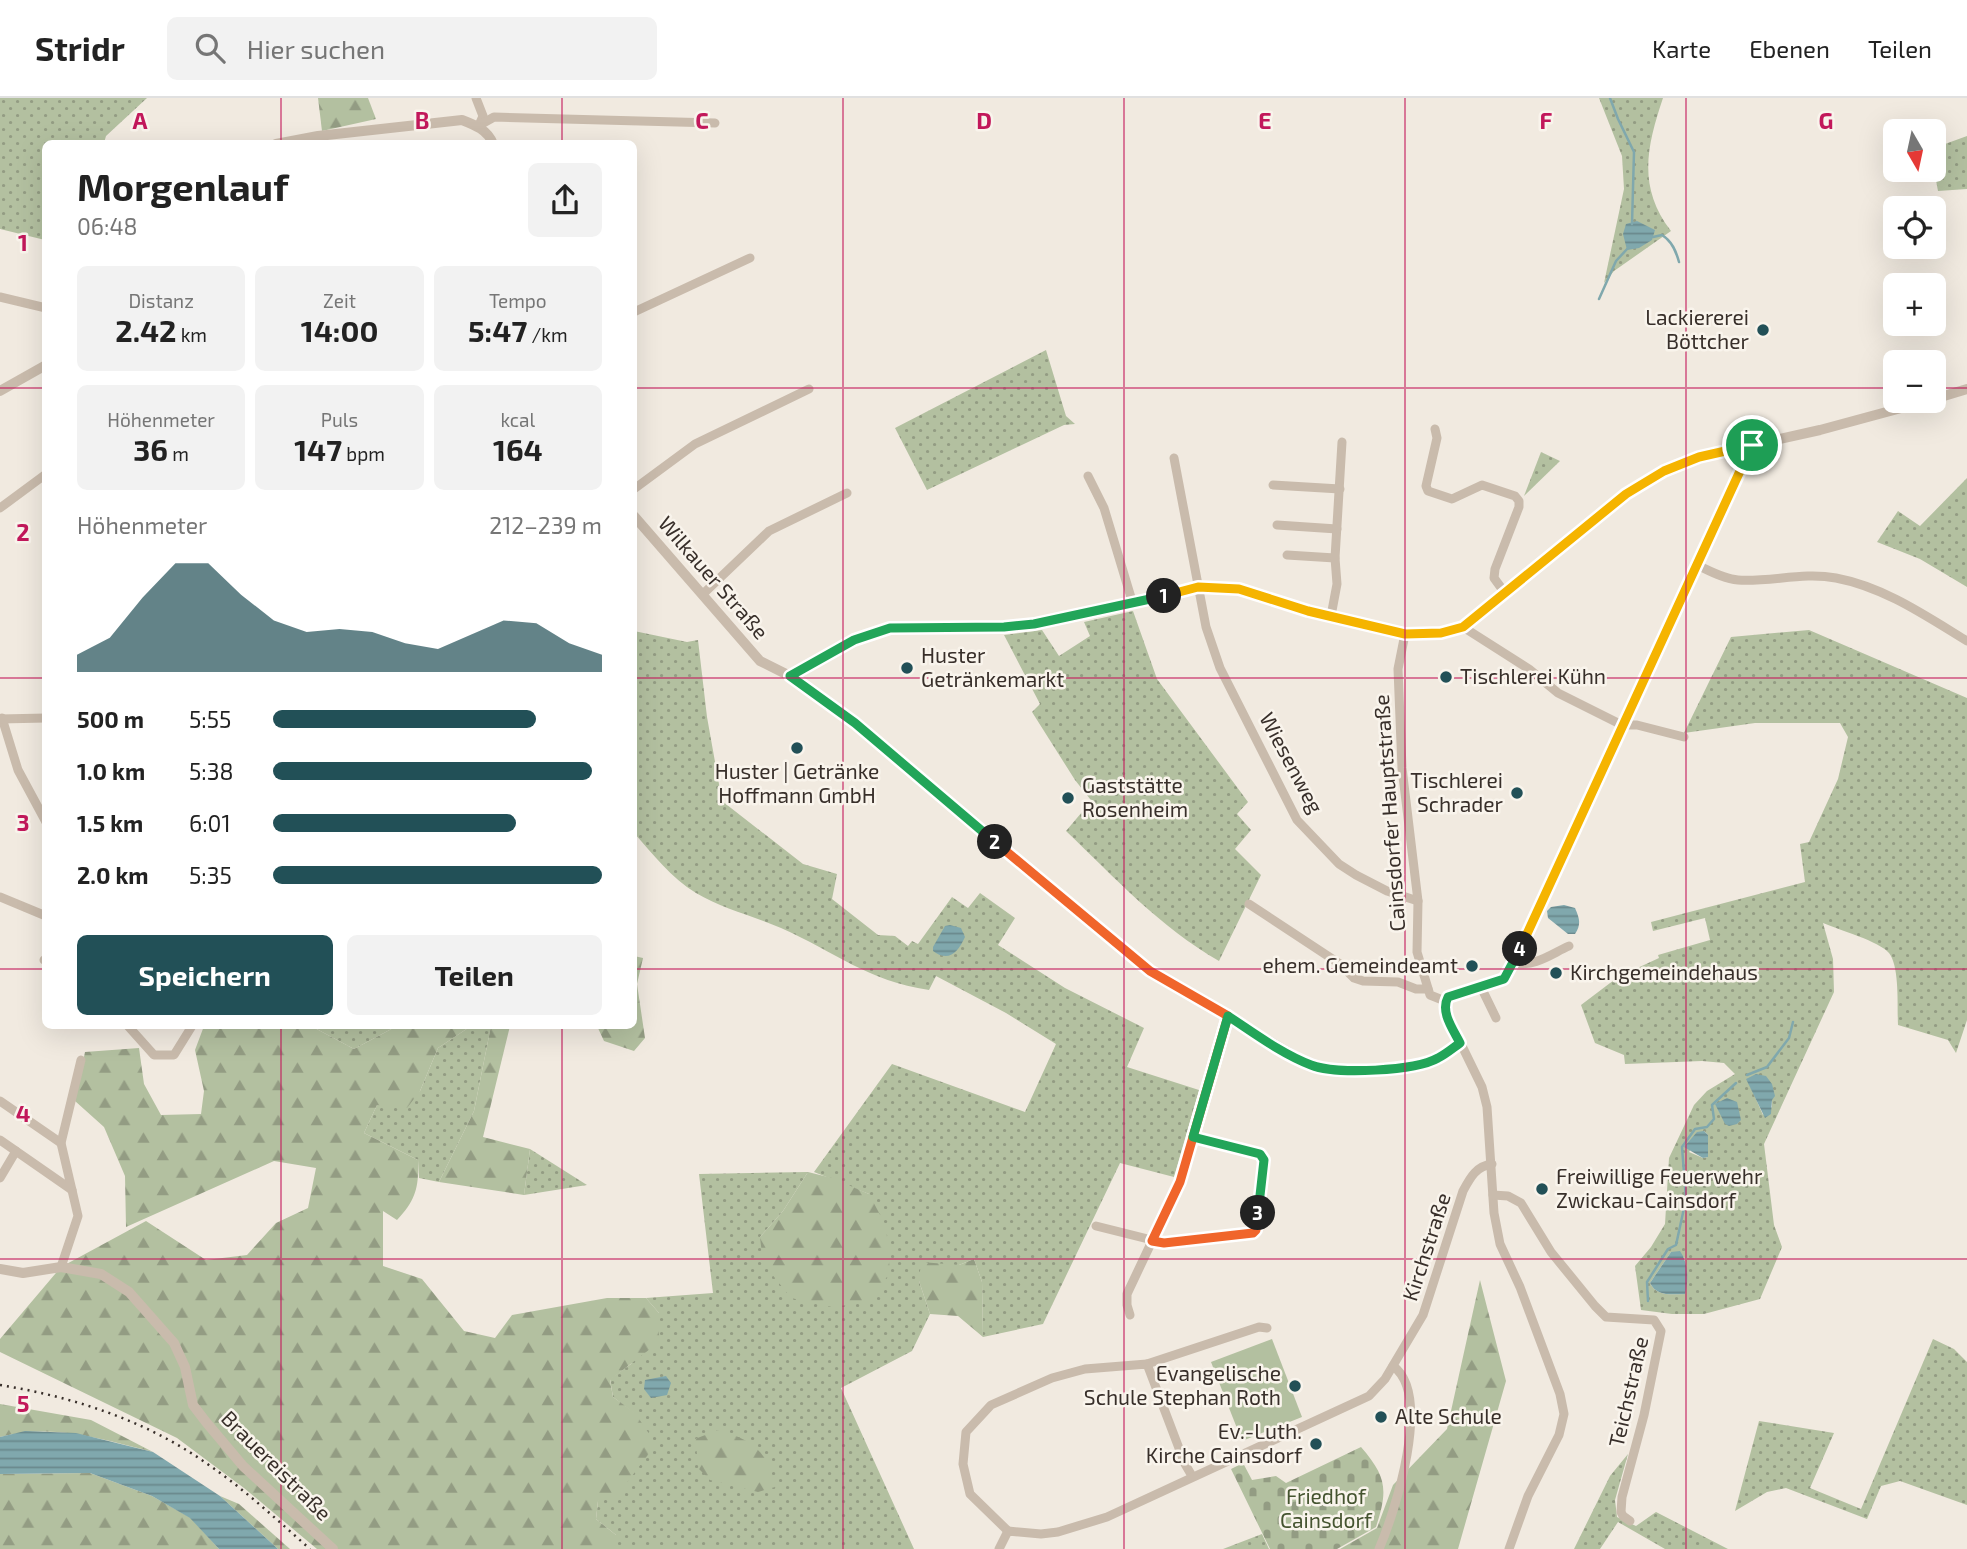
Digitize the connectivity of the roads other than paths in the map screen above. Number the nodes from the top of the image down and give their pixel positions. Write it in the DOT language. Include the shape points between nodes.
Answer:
graph roads {
  1 [pos="476,98"];
  2 [pos="715,123"];
  3 [pos="478,126"];
  4 [pos="297,140"];
  5 [pos="492,140"];
  6 [pos="750,258"];
  7 [pos="0,297"];
  8 [pos="42,307"];
  9 [pos="637,312"];
  10 [pos="42,367"];
  11 [pos="809,389"];
  12 [pos="1967,390"];
  13 [pos="0,391"];
  14 [pos="1946,396"];
  15 [pos="1884,413"];
  16 [pos="1435,429"];
  17 [pos="1342,443"];
  18 [pos="1752,445"];
  19 [pos="1174,458"];
  20 [pos="1088,476"];
  21 [pos="42,477"];
  22 [pos="1273,485"];
  23 [pos="637,487"];
  24 [pos="1339,489"];
  25 [pos="847,493"];
  26 [pos="0,508"];
  27 [pos="637,519"];
  28 [pos="1277,525"];
  29 [pos="1338,529"];
  30 [pos="1287,555"];
  31 [pos="1335,558"];
  32 [pos="1697,565"];
  33 [pos="1198,587"];
  34 [pos="1506,593"];
  35 [pos="703,594"];
  36 [pos="1133,604"];
  37 [pos="1331,616"];
  38 [pos="1463,627"];
  39 [pos="1405,634"];
  40 [pos="1967,641"];
  41 [pos="790,676"];
  42 [pos="42,718"];
  43 [pos="1,719"];
  44 [pos="1622,724"];
  45 [pos="1684,737"];
  46 [pos="42,815"];
  47 [pos="0,897"];
  48 [pos="1418,901"];
  49 [pos="1249,904"];
  50 [pos="42,914"];
  51 [pos="1569,946"];
  52 [pos="1514,963"];
  53 [pos="1482,987"];
  54 [pos="1428,989"];
  55 [pos="1445,1002"];
  56 [pos="1228,1016"];
  57 [pos="1496,1018"];
  58 [pos="131,1029"];
  59 [pos="190,1029"];
  60 [pos="1460,1043"];
  61 [pos="81,1060"];
  62 [pos="0,1101"];
  63 [pos="1193,1137"];
  64 [pos="0,1140"];
  65 [pos="61,1143"];
  66 [pos="16,1151"];
  67 [pos="1492,1164"];
  68 [pos="0,1178"];
  69 [pos="72,1190"];
  70 [pos="1493,1195"];
  71 [pos="1096,1226"];
  72 [pos="1152,1241"];
  73 [pos="61,1267"];
  74 [pos="0,1269"];
  75 [pos="1130,1315"];
  76 [pos="1267,1328"];
  77 [pos="1147,1364"];
  78 [pos="1393,1366"];
  79 [pos="1192,1476"];
  80 [pos="1630,1521"];
  81 [pos="1008,1531"];
  82 [pos="332,1549"];
  83 [pos="999,1549"];
  84 [pos="1380,1549"];
  85 [pos="1509,1549"];
  1 -- 3 [label="street" via="483,116"];
  2 -- 3 [label="street" via="494,117"];
  3 -- 4 [label="street" via="462,120"];
  3 -- 5 [label="street"];
  6 -- 9 [label="street"];
  7 -- 8 [label="street"];
  10 -- 13 [label="street"];
  11 -- 23 [label="street" via="695,444"];
  12 -- 14 [label="street"];
  15 -- 18 [label="street"];
  16 -- 34 [label="street" via="1428,491 1452,499 1482,485 1519,501 1494,569 1494,578"];
  17 -- 24 [label="street"];
  18 -- 32 [label="street"];
  18 -- 34 [label="street" via="1699,457 1664,471 1636,488"];
  19 -- 33 [label="street, Wiesenweg"];
  20 -- 36 [label="street" via="1104,508"];
  21 -- 26 [label="street"];
  22 -- 24 [label="street"];
  24 -- 29 [label="street"];
  25 -- 35 [label="street" via="769,531"];
  27 -- 35 [label="street, Wilkauer Straße"];
  28 -- 29 [label="street"];
  29 -- 31 [label="street"];
  30 -- 31 [label="street"];
  31 -- 37 [label="street" via="1337,584"];
  32 -- 40 [label="street" via="1737,580 1800,576 1865,585"];
  32 -- 44 [label="street"];
  33 -- 36 [label="street"];
  33 -- 37 [label="street" via="1239,589"];
  33 -- 48 [label="street, Wiesenweg" via="1220,668 1297,820 1339,864 1387,891"];
  34 -- 38 [label="street"];
  35 -- 41 [label="street, Wilkauer Straße" via="760,661"];
  36 -- 41 [label="street" via="1024,625 890,628 854,640"];
  37 -- 39 [label="street"];
  38 -- 39 [label="street"];
  38 -- 44 [label="street" via="1558,693"];
  39 -- 48 [label="street, Cainsdorfer Hauptstraße" via="1398,669 1398,715"];
  41 -- 56 [label="street" via="904,764 1150,971"];
  42 -- 43 [label="street"];
  43 -- 46 [label="street" via="18,770"];
  44 -- 45 [label="street"];
  44 -- 52 [label="street"];
  47 -- 50 [label="street"];
  48 -- 54 [label="street, Cainsdorfer Hauptstraße" via="1417,953"];
  49 -- 54 [label="street" via="1354,978"];
  51 -- 52 [label="street" via="1536,962"];
  52 -- 53 [label="street" via="1504,979"];
  53 -- 55 [label="street" via="1451,995"];
  53 -- 57 [label="street"];
  54 -- 55 [label="street"];
  55 -- 60 [label="street"];
  56 -- 60 [label="street" via="1311,1065 1327,1069 1405,1066 1436,1059"];
  56 -- 63 [label="street"];
  58 -- 59 [label="street" via="154,1055 174,1055"];
  60 -- 67 [label="street" via="1484,1097"];
  61 -- 65 [label="street"];
  62 -- 65 [label="street"];
  63 -- 72 [label="street" via="1180,1182"];
  63 -- 72 [label="street" via="1260,1154 1264,1160 1256,1230"];
  64 -- 66 [label="street"];
  65 -- 69 [label="street"];
  66 -- 68 [label="street"];
  66 -- 69 [label="street"];
  67 -- 70 [label="street"];
  67 -- 78 [label="street, Kirchstraße" via="1482,1166 1463,1191 1423,1315"];
  69 -- 73 [label="street" via="78,1216"];
  70 -- 80 [label="street, Teichstraße" via="1521,1203 1551,1252 1606,1317 1654,1320 1661,1331 1622,1497 1621,1512"];
  70 -- 85 [label="street" via="1500,1244 1520,1287 1564,1414"];
  71 -- 72 [label="street"];
  72 -- 75 [label="street" via="1127,1294"];
  73 -- 74 [label="street, Brauereistraße" via="23,1273"];
  73 -- 82 [label="street, Brauereistraße" via="100,1274 129,1292 152,1315 174,1343 185,1367 193,1405 243,1466"];
  76 -- 77 [label="street"];
  77 -- 79 [label="street"];
  77 -- 81 [label="street" via="1085,1369 1052,1378 991,1405 966,1433 963,1464 970,1494"];
  78 -- 79 [label="street, Kirchstraße" via="1379,1389 1357,1403"];
  78 -- 84 [label="street" via="1401,1373 1412,1422 1399,1494"];
  79 -- 81 [label="street, Kirchstraße" via="1086,1524 1041,1534"];
  81 -- 83 [label="street"];
}
